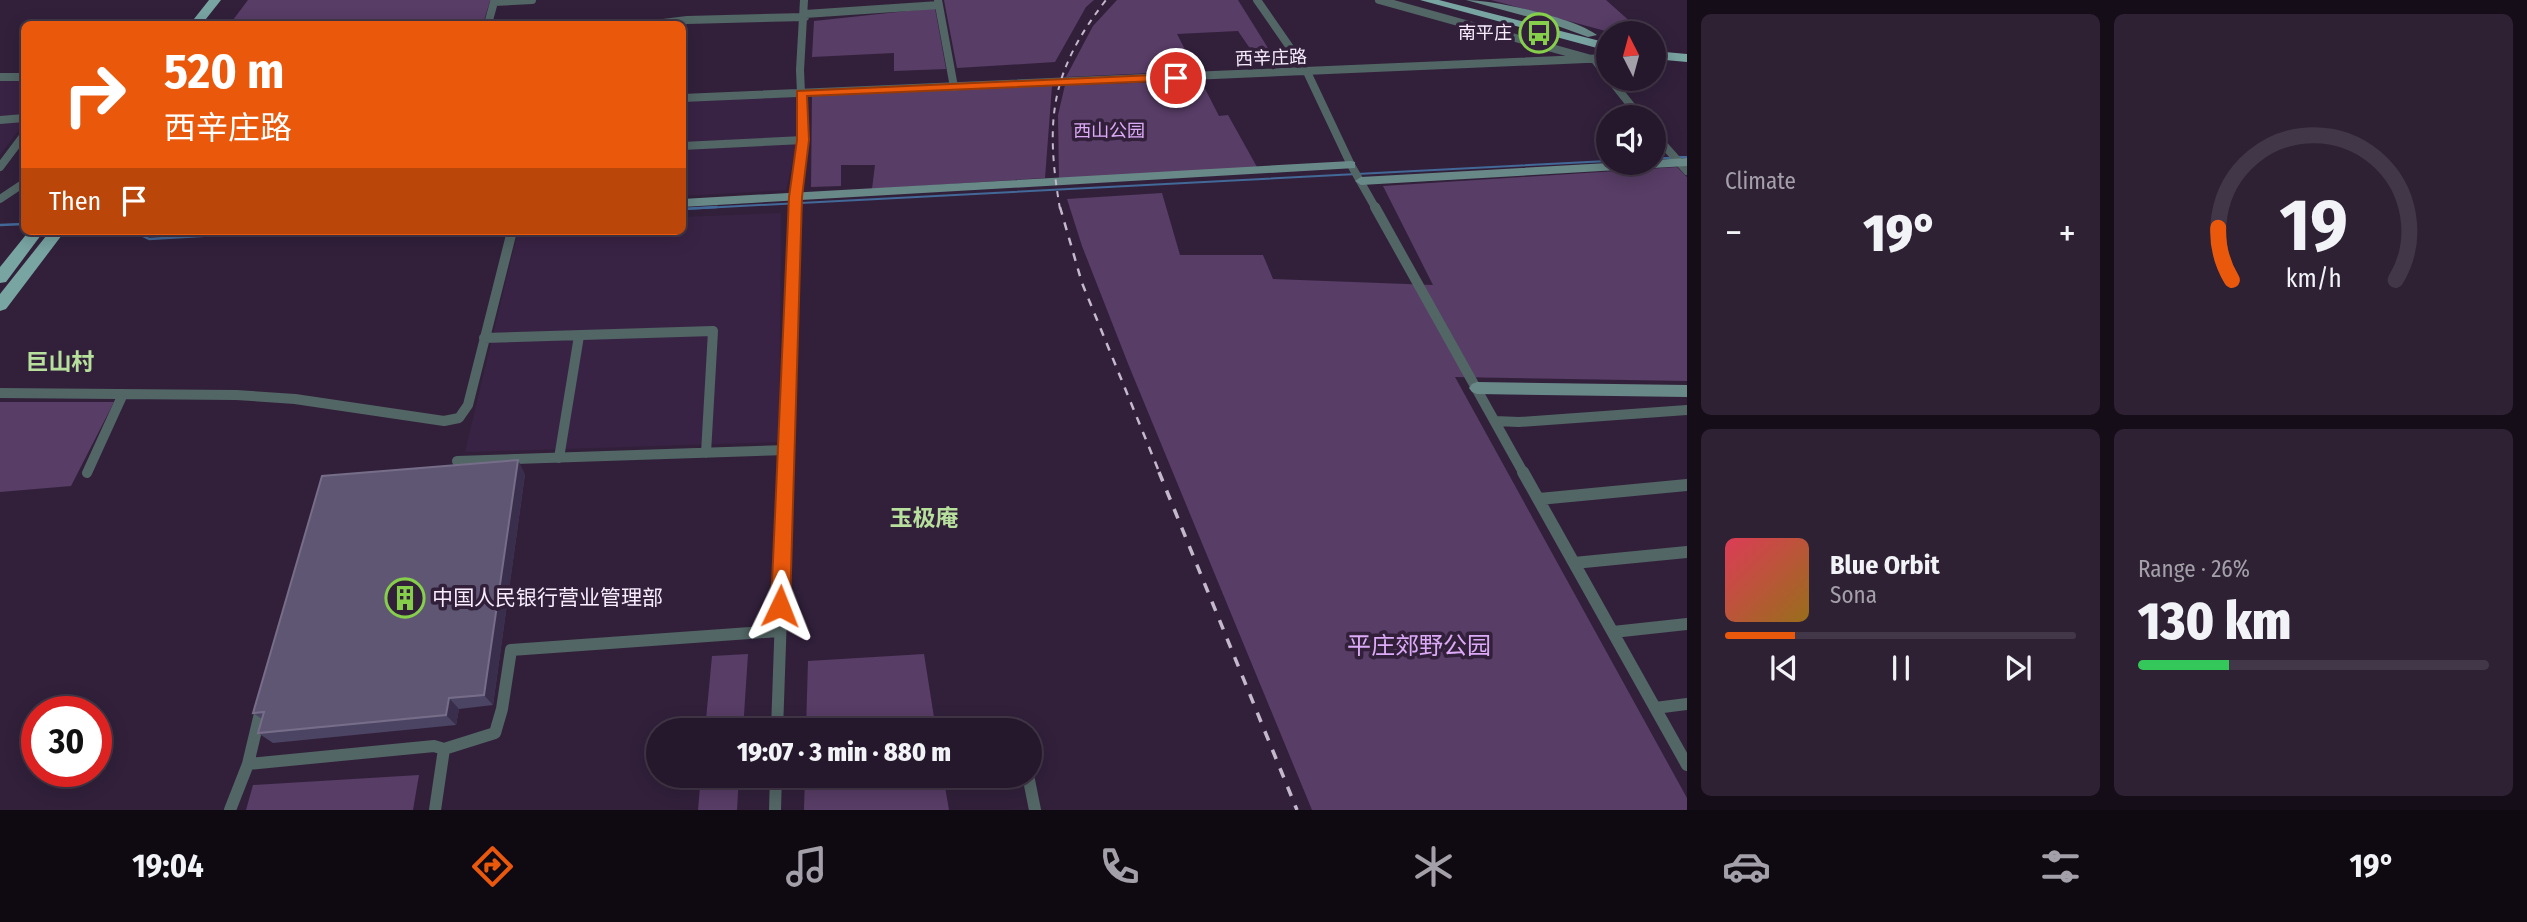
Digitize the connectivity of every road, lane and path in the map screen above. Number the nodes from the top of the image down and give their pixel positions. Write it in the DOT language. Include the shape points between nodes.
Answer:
graph roads {
  1 [pos="215,0"];
  2 [pos="229,0"];
  3 [pos="532,0"];
  4 [pos="804,0"];
  5 [pos="1257,0"];
  6 [pos="1379,0"];
  7 [pos="1426,0"];
  8 [pos="1448,0"];
  9 [pos="1475,1"];
  10 [pos="938,3"];
  11 [pos="805,16"];
  12 [pos="198,21"];
  13 [pos="213,21"];
  14 [pos="489,21"];
  15 [pos="679,21"];
  16 [pos="1592,35"];
  17 [pos="1596,36"];
  18 [pos="1596,44"];
  19 [pos="1666,49"];
  20 [pos="1687,50"];
  21 [pos="1666,56"];
  22 [pos="1687,58"];
  23 [pos="1595,60"];
  24 [pos="1307,72"];
  25 [pos="0,77"];
  26 [pos="21,77"];
  27 [pos="954,87"];
  28 [pos="1619,91"];
  29 [pos="801,93"];
  30 [pos="686,98"];
  31 [pos="1630,105"];
  32 [pos="21,118"];
  33 [pos="0,120"];
  34 [pos="21,139"];
  35 [pos="803,140"];
  36 [pos="686,146"];
  37 [pos="1666,147"];
  38 [pos="1681,163"];
  39 [pos="1351,165"];
  40 [pos="0,167"];
  41 [pos="1361,180"];
  42 [pos="21,185"];
  43 [pos="0,199"];
  44 [pos="686,203"];
  45 [pos="796,203"];
  46 [pos="34,235"];
  47 [pos="54,235"];
  48 [pos="511,235"];
  49 [pos="0,278"];
  50 [pos="0,305"];
  51 [pos="579,336"];
  52 [pos="484,338"];
  53 [pos="1477,388"];
  54 [pos="1687,391"];
  55 [pos="0,393"];
  56 [pos="123,394"];
  57 [pos="1687,410"];
  58 [pos="1495,421"];
  59 [pos="787,450"];
  60 [pos="706,453"];
  61 [pos="559,458"];
  62 [pos="457,461"];
  63 [pos="87,473"];
  64 [pos="1687,485"];
  65 [pos="1539,499"];
  66 [pos="1687,552"];
  67 [pos="1574,563"];
  68 [pos="1687,624"];
  69 [pos="779,631"];
  70 [pos="1613,632"];
  71 [pos="265,698"];
  72 [pos="1687,705"];
  73 [pos="1655,708"];
  74 [pos="777,718"];
  75 [pos="444,749"];
  76 [pos="248,764"];
  77 [pos="1687,765"];
  78 [pos="776,788"];
  79 [pos="1031,788"];
  80 [pos="230,810"];
  81 [pos="435,810"];
  82 [pos="775,810"];
  83 [pos="1035,810"];
  1 -- 12 [label="main road"];
  2 -- 13 [label="main road"];
  3 -- 14 [label="street" via="494,2"];
  4 -- 11 [label="street"];
  5 -- 24 [label="street"];
  6 -- 23 [label="street"];
  7 -- 18 [label="main road"];
  8 -- 16 [label="main road"];
  9 -- 16 [label="street"];
  10 -- 11 [label="street"];
  10 -- 27 [label="street"];
  11 -- 15 [label="street"];
  11 -- 29 [label="street"];
  16 -- 17 [label="main road"];
  19 -- 20 [label="main road"];
  21 -- 22 [label="main road"];
  23 -- 24 [label="street, 西辛庄路"];
  24 -- 27 [label="street, 西辛庄路"];
  24 -- 39 [label="street"];
  25 -- 26 [label="street"];
  27 -- 29 [label="street, 西辛庄路"];
  28 -- 31 [label="street"];
  29 -- 30 [label="street, 西辛庄路"];
  29 -- 35 [label="street"];
  32 -- 33 [label="street"];
  34 -- 40 [label="street"];
  35 -- 36 [label="street"];
  35 -- 45 [label="street"];
  37 -- 38 [label="street"];
  38 -- 41 [label="street"];
  39 -- 41 [label="street"];
  39 -- 45 [label="street"];
  41 -- 53 [label="street"];
  42 -- 43 [label="street"];
  44 -- 45 [label="street"];
  45 -- 59 [label="street"];
  46 -- 49 [label="main road"];
  47 -- 50 [label="main road"];
  48 -- 52 [label="street"];
  51 -- 52 [label="street"];
  51 -- 60 [label="street" via="713,331"];
  51 -- 61 [label="street"];
  52 -- 56 [label="street" via="468,405 459,418 444,421 236,394"];
  53 -- 54 [label="street"];
  53 -- 58 [label="street"];
  55 -- 56 [label="street"];
  56 -- 63 [label="street"];
  57 -- 58 [label="street"];
  58 -- 65 [label="street"];
  59 -- 60 [label="street"];
  59 -- 69 [label="street"];
  60 -- 61 [label="street"];
  61 -- 62 [label="street"];
  64 -- 65 [label="street"];
  65 -- 67 [label="street"];
  66 -- 67 [label="street"];
  67 -- 70 [label="street"];
  68 -- 70 [label="street"];
  69 -- 74 [label="street"];
  69 -- 75 [label="street" via="511,650 495,733"];
  70 -- 73 [label="street"];
  71 -- 76 [label="street"];
  72 -- 73 [label="street"];
  73 -- 77 [label="street"];
  75 -- 76 [label="street" via="434,746"];
  75 -- 81 [label="street"];
  76 -- 80 [label="street"];
  78 -- 82 [label="street"];
  79 -- 83 [label="street"];
}
